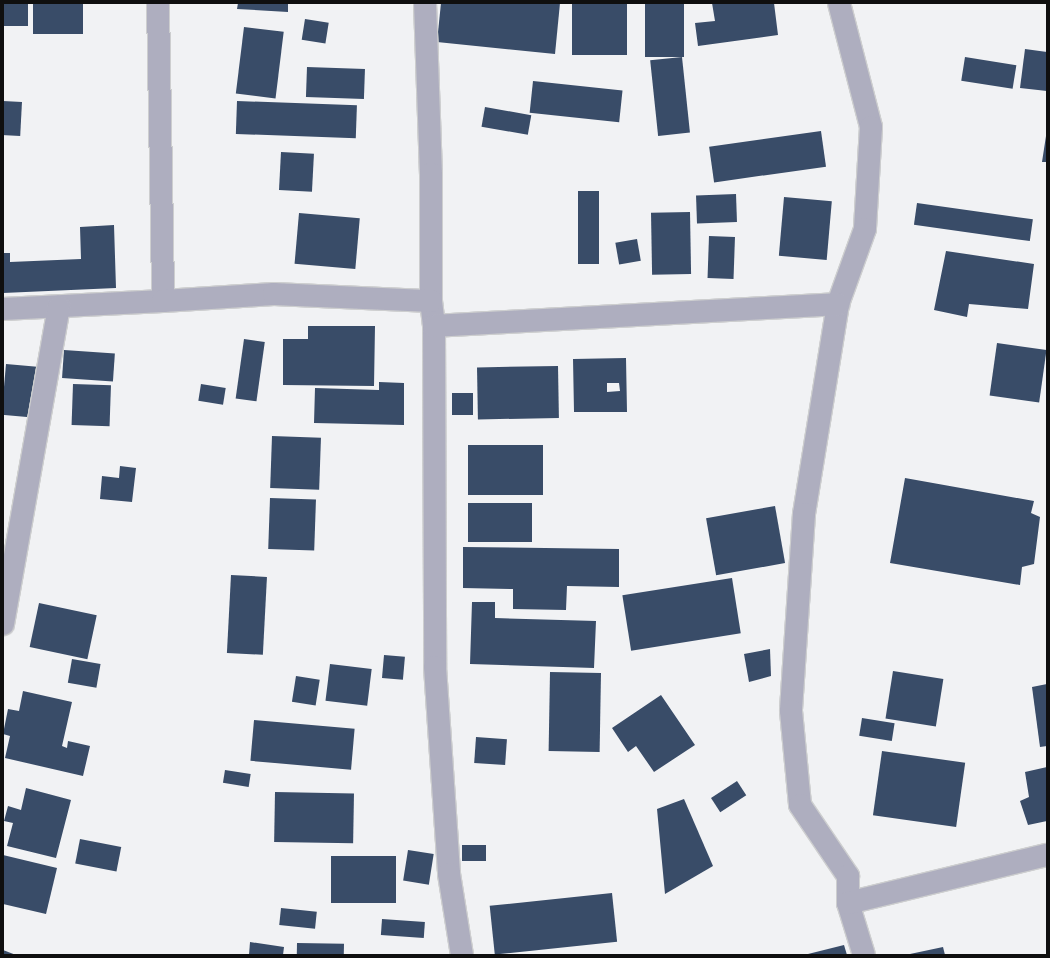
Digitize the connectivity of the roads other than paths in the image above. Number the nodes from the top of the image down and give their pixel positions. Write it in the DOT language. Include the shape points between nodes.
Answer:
graph roads {
  1 [pos="158,3"];
  2 [pos="425,3"];
  3 [pos="839,3"];
  4 [pos="431,300"];
  5 [pos="163,301"];
  6 [pos="838,304"];
  7 [pos="59,307"];
  8 [pos="3,309"];
  9 [pos="434,326"];
  10 [pos="3,624"];
  11 [pos="1047,855"];
  12 [pos="848,903"];
  13 [pos="462,955"];
  14 [pos="864,955"];
  1 -- 5 [label="street"];
  2 -- 4 [label="street" via="431,174"];
  3 -- 6 [label="street" via="871,127 865,229"];
  4 -- 5 [label="street" via="274,294"];
  4 -- 9 [label="street"];
  5 -- 7 [label="street"];
  6 -- 9 [label="street"];
  6 -- 12 [label="street" via="804,514 791,711 800,806 848,876"];
  7 -- 8 [label="street"];
  7 -- 10 [label="street"];
  9 -- 13 [label="street" via="435,667 449,874"];
  11 -- 12 [label="street"];
  12 -- 14 [label="street"];
}
